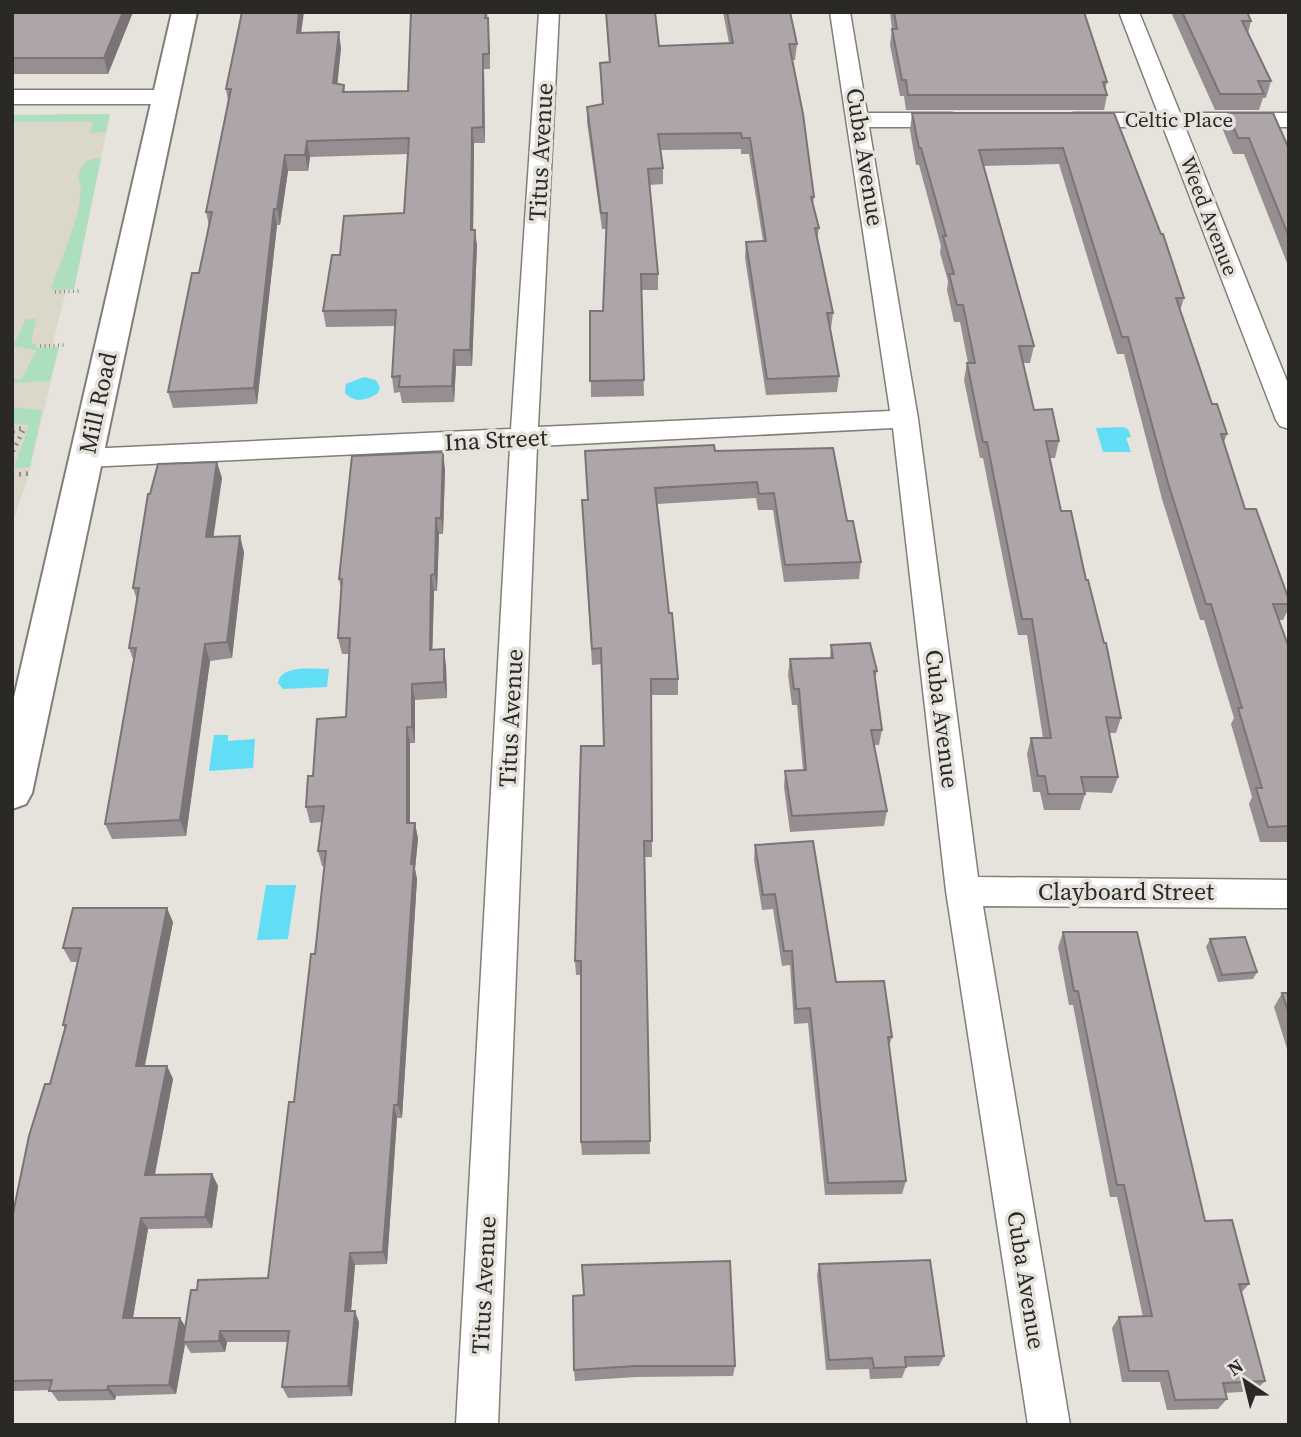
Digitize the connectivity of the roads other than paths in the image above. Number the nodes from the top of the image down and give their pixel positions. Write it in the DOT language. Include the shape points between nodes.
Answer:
graph roads {
  1 [pos="185,12"];
  2 [pos="549,12"];
  3 [pos="840,12"];
  4 [pos="1129,12"];
  5 [pos="12,97"];
  6 [pos="166,97"];
  7 [pos="859,120"];
  8 [pos="967,120"];
  9 [pos="1047,120"];
  10 [pos="1171,120"];
  11 [pos="1289,120"];
  12 [pos="905,419"];
  13 [pos="1289,421"];
  14 [pos="524,438"];
  15 [pos="86,458"];
  16 [pos="12,793"];
  17 [pos="963,891"];
  18 [pos="1289,894"];
  19 [pos="477,1425"];
  20 [pos="1049,1425"];
  1 -- 6 [label="street, Mill Road"];
  2 -- 14 [label="street, Titus Avenue"];
  3 -- 7 [label="street, Cuba Avenue"];
  4 -- 10 [label="street, Weed Avenue"];
  5 -- 6 [label="street"];
  6 -- 15 [label="street, Mill Road"];
  7 -- 8 [label="street"];
  7 -- 12 [label="street, Cuba Avenue"];
  9 -- 10 [label="street, Celtic Place"];
  10 -- 11 [label="street, Celtic Place"];
  10 -- 13 [label="street, Weed Avenue"];
  12 -- 14 [label="street, Ina Street"];
  12 -- 17 [label="street, Cuba Avenue"];
  14 -- 15 [label="street, Ina Street"];
  14 -- 19 [label="street, Titus Avenue"];
  15 -- 16 [label="street, Mill Road"];
  17 -- 18 [label="street, Clayboard Street"];
  17 -- 20 [label="street, Cuba Avenue"];
}
